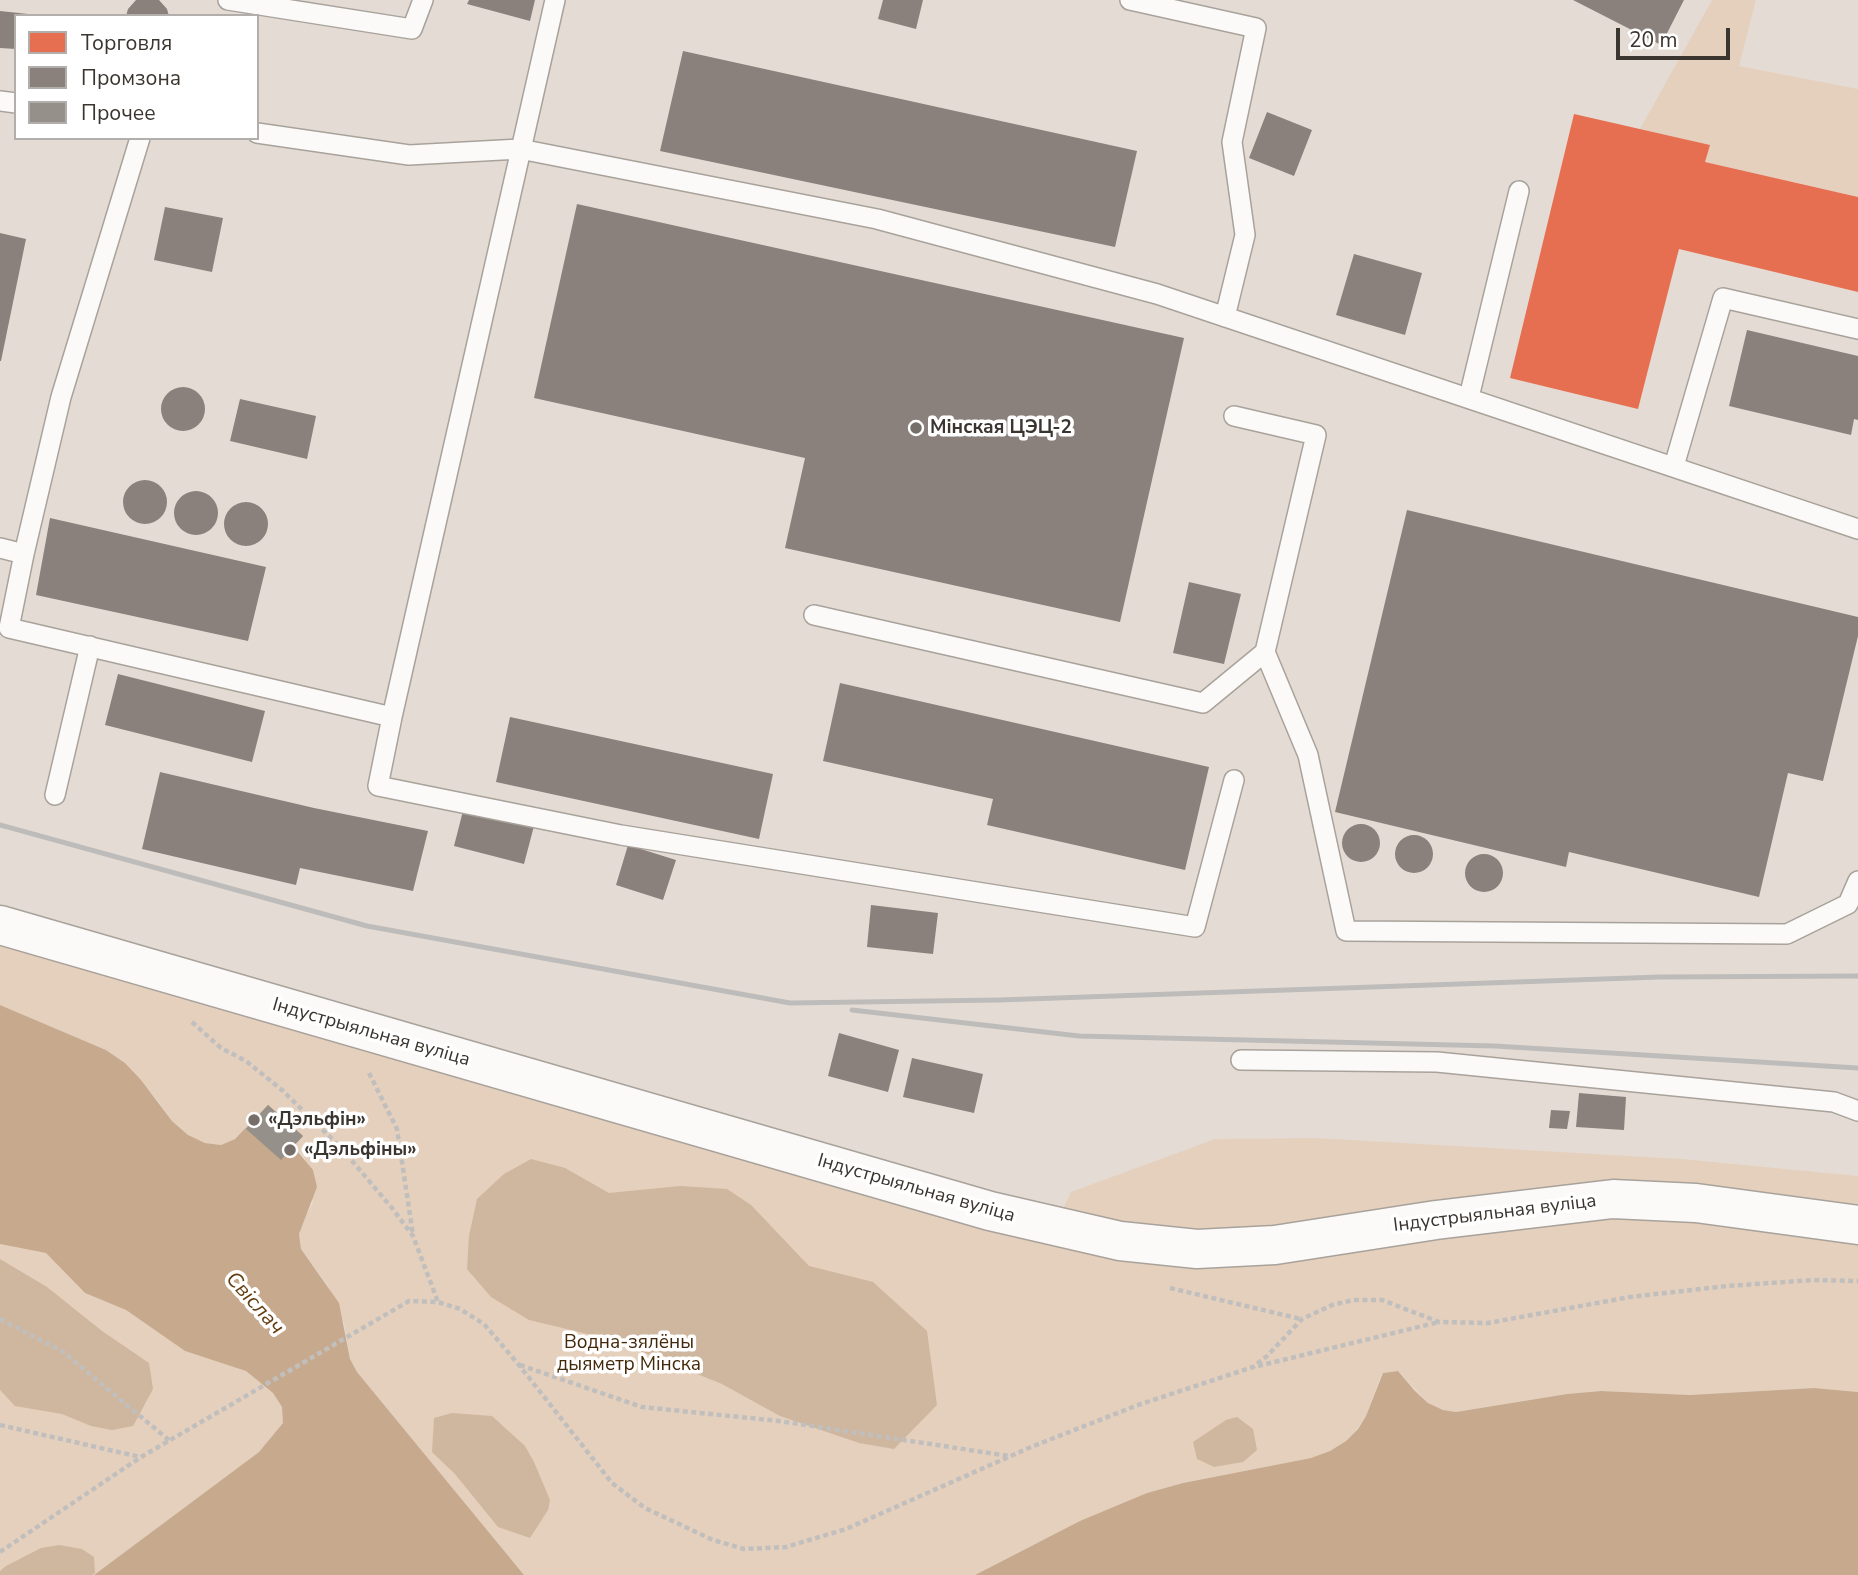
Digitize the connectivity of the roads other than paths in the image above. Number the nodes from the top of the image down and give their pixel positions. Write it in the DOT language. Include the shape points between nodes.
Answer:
graph roads {
  1 [pos="228,0"];
  2 [pos="424,0"];
  3 [pos="555,0"];
  4 [pos="1130,0"];
  5 [pos="259,134"];
  6 [pos="139,140"];
  7 [pos="520,149"];
  8 [pos="1519,191"];
  9 [pos="1225,317"];
  10 [pos="1858,329"];
  11 [pos="1469,397"];
  12 [pos="1234,416"];
  13 [pos="1674,466"];
  14 [pos="1858,529"];
  15 [pos="0,548"];
  16 [pos="24,554"];
  17 [pos="814,615"];
  18 [pos="89,646"];
  19 [pos="1265,652"];
  20 [pos="391,718"];
  21 [pos="1234,780"];
  22 [pos="55,795"];
  23 [pos="1858,881"];
  24 [pos="0,926"];
  25 [pos="1241,1060"];
  26 [pos="1858,1111"];
  27 [pos="1858,1225"];
  1 -- 2 [label="lane" via="412,29"];
  3 -- 7 [label="lane"];
  4 -- 9 [label="lane" via="1256,28 1233,142 1245,236"];
  5 -- 7 [label="lane" via="409,155"];
  6 -- 16 [label="lane" via="61,397"];
  7 -- 9 [label="lane" via="877,219 1157,294"];
  7 -- 20 [label="lane"];
  8 -- 11 [label="lane"];
  9 -- 11 [label="lane"];
  10 -- 13 [label="lane" via="1723,298"];
  11 -- 13 [label="lane"];
  12 -- 19 [label="lane" via="1316,435"];
  13 -- 14 [label="lane"];
  15 -- 16 [label="lane"];
  16 -- 18 [label="lane" via="9,628"];
  17 -- 19 [label="lane" via="1203,703"];
  18 -- 20 [label="lane"];
  18 -- 22 [label="lane"];
  19 -- 23 [label="lane" via="1308,755 1346,931 1787,934 1848,904"];
  20 -- 21 [label="lane" via="378,786 621,835 1195,927"];
  24 -- 27 [label="street, Індустрыяльная вуліца" via="990,1211 1119,1241 1197,1249 1275,1244 1613,1199 1696,1203"];
  25 -- 26 [label="lane" via="1437,1062 1834,1102"];
}
